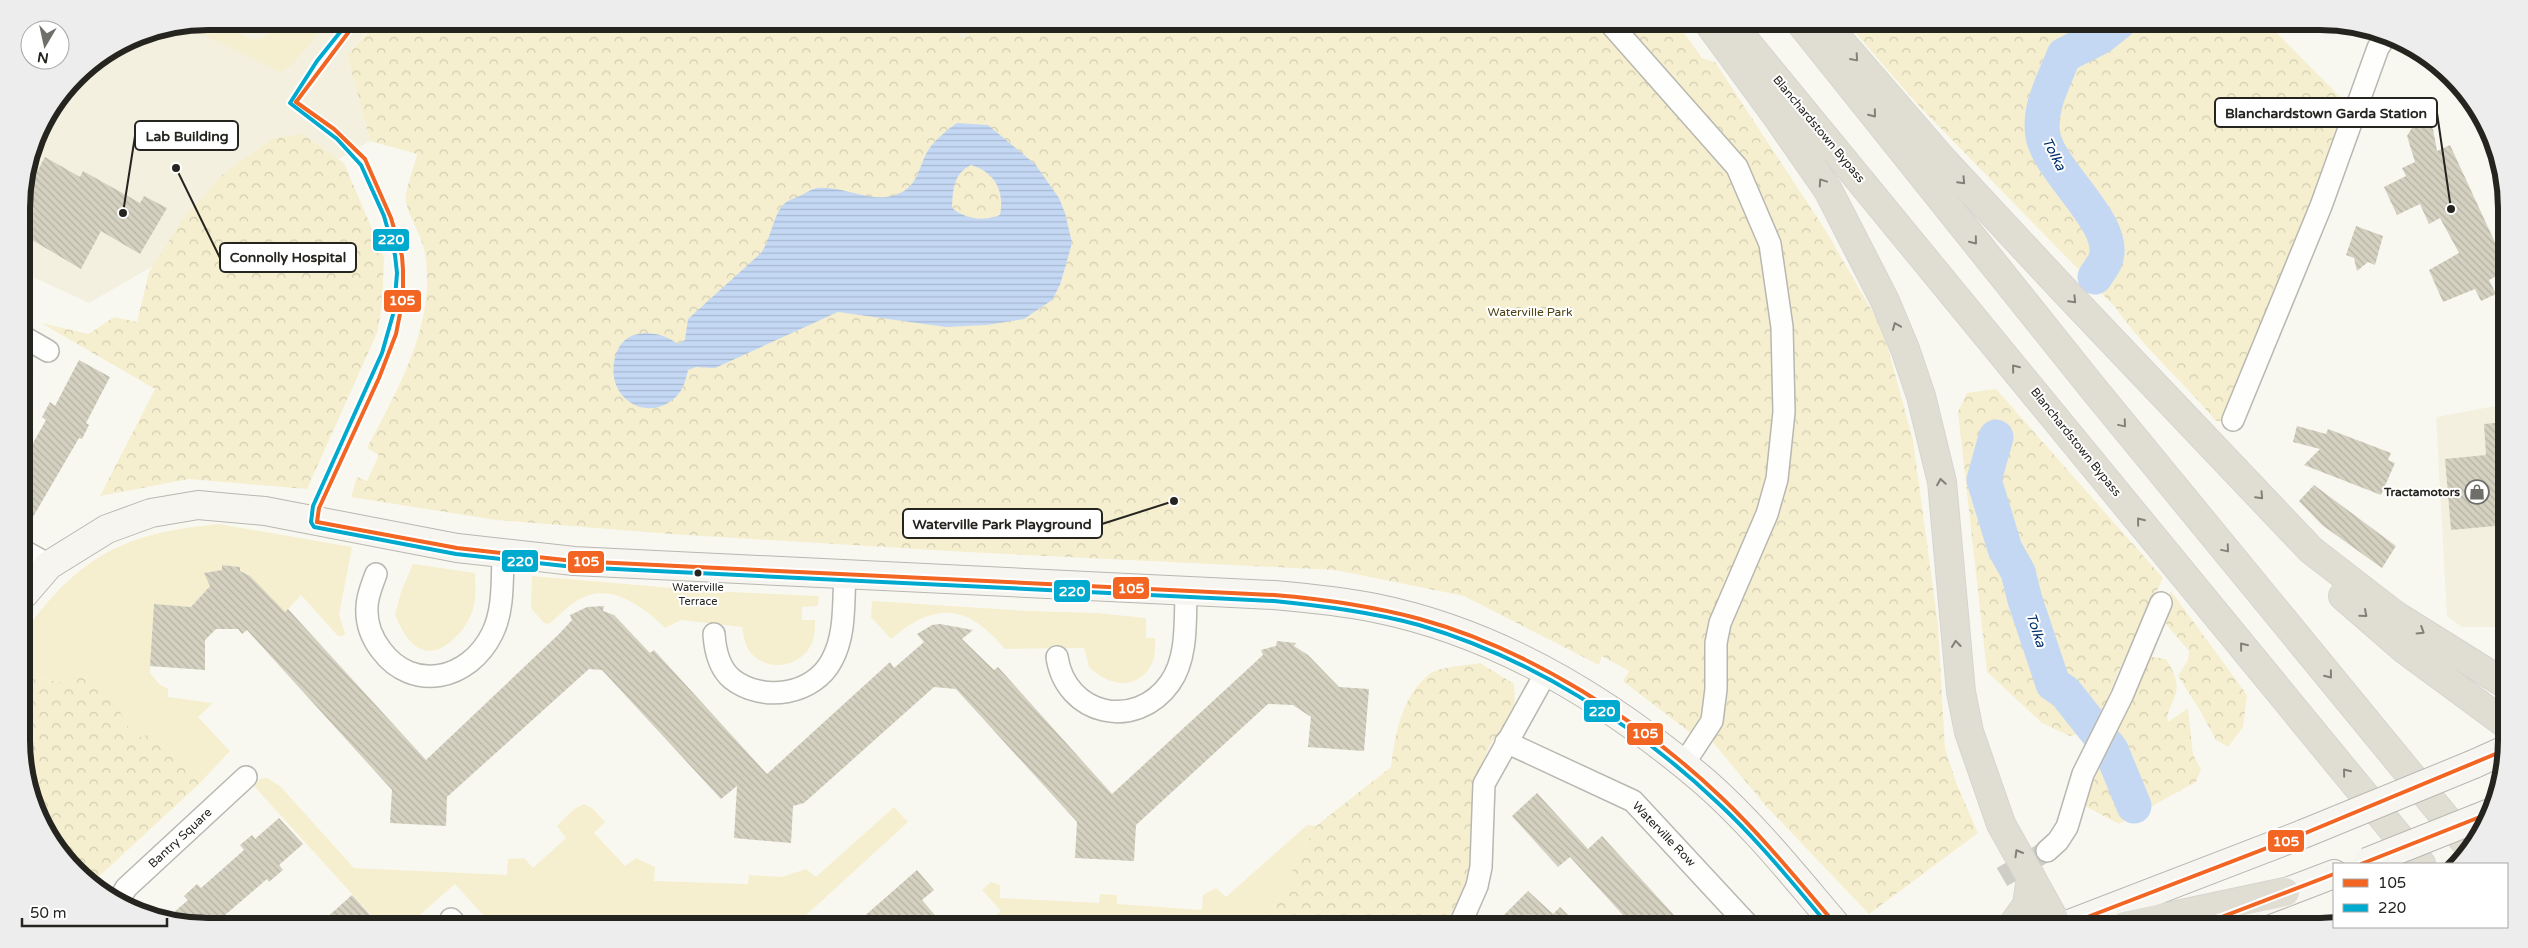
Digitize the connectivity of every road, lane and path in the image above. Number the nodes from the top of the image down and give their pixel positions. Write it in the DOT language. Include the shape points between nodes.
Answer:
graph roads {
  1 [pos="1616,30"];
  2 [pos="1714,30"];
  3 [pos="1737,30"];
  4 [pos="1806,30"];
  5 [pos="1831,30"];
  6 [pos="2382,41"];
  7 [pos="30,341"];
  8 [pos="48,351"];
  9 [pos="2233,420"];
  10 [pos="2311,550"];
  11 [pos="30,554"];
  12 [pos="503,554"];
  13 [pos="49,565"];
  14 [pos="376,574"];
  15 [pos="845,574"];
  16 [pos="30,587"];
  17 [pos="1186,590"];
  18 [pos="2161,603"];
  19 [pos="714,634"];
  20 [pos="1057,657"];
  21 [pos="1546,671"];
  22 [pos="2498,679"];
  23 [pos="2498,718"];
  24 [pos="1506,742"];
  25 [pos="2498,753"];
  26 [pos="1683,765"];
  27 [pos="246,777"];
  28 [pos="2481,817"];
  29 [pos="2466,842"];
  30 [pos="2047,851"];
  31 [pos="2364,863"];
  32 [pos="2420,863"];
  33 [pos="2333,874"];
  34 [pos="2031,877"];
  35 [pos="2286,892"];
  36 [pos="122,896"];
  37 [pos="1463,918"];
  38 [pos="1742,918"];
  39 [pos="1831,918"];
  40 [pos="2017,918"];
  41 [pos="2054,918"];
  42 [pos="2085,918"];
  43 [pos="2163,918"];
  44 [pos="2219,918"];
  1 -- 26 [label="street" via="1737,167 1770,244 1782,327 1784,412 1777,478 1767,514 1720,623 1712,722"];
  34 -- 2 [label="highway, one-way" via="2001,824 1969,732 1960,683 1942,482 1921,396 1905,349 1886,300 1828,190"];
  32 -- 3 [label="highway, Blanchardstown Bypass, one-way"];
  4 -- 29 [label="highway, one-way" via="2085,379"];
  5 -- 10 [label="highway, one-way" via="1949,166"];
  6 -- 9 [label="street" via="2321,206"];
  7 -- 8 [label="street"];
  10 -- 22 [label="highway, one-way" via="2395,615"];
  10 -- 23 [label="highway, one-way" via="2340,593 2404,649"];
  11 -- 13 [label="street"];
  12 -- 13 [label="street" via="265,511 198,505 151,513 107,528"];
  12 -- 14 [label="street" via="499,607 493,633 467,664 458,670 429,677 409,674 391,663 373,639 366,607"];
  12 -- 15 [label="street" via="654,566"];
  13 -- 16 [label="street"];
  15 -- 17 [label="street"];
  15 -- 19 [label="street" via="839,645 822,675 805,687 776,693 749,687 733,679 717,655"];
  17 -- 20 [label="street" via="1179,666 1161,695 1143,706 1115,711 1087,704 1069,688"];
  17 -- 21 [label="street" via="1274,595 1376,608 1469,636"];
  18 -- 30 [label="street" via="2122,696 2083,774 2067,827"];
  21 -- 24 [label="street"];
  21 -- 26 [label="street" via="1601,703"];
  24 -- 37 [label="street" via="1484,784 1481,867 1477,886"];
  24 -- 38 [label="street, Waterville Row" via="1633,801"];
  25 -- 42 [label="street, bridge" via="2303,834"];
  26 -- 39 [label="street" via="1777,855"];
  27 -- 36 [label="street, Bantry Square" via="126,888"];
  28 -- 31 [label="street, bridge"];
  33 -- 35 [label="street"];
  34 -- 40 [label="highway" via="2026,905"];
  34 -- 41 [label="highway"];
  35 -- 43 [label="highway"];
  35 -- 44 [label="street"];
}
